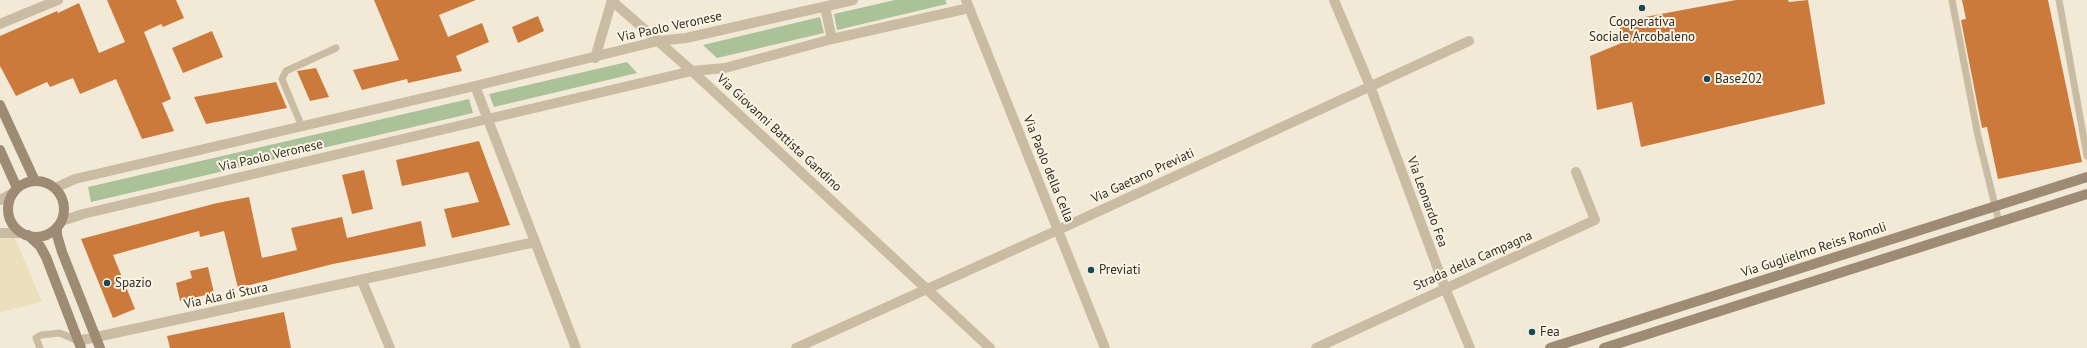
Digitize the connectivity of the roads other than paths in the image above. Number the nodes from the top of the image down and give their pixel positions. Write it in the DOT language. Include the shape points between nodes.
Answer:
graph roads {
  1 [pos="58,0"];
  2 [pos="611,0"];
  3 [pos="852,0"];
  4 [pos="1334,0"];
  5 [pos="1952,0"];
  6 [pos="2059,0"];
  7 [pos="968,4"];
  8 [pos="825,7"];
  9 [pos="0,24"];
  10 [pos="832,39"];
  11 [pos="658,41"];
  12 [pos="1468,41"];
  13 [pos="336,48"];
  14 [pos="595,58"];
  15 [pos="692,71"];
  16 [pos="475,86"];
  17 [pos="1370,86"];
  18 [pos="0,105"];
  19 [pos="487,119"];
  20 [pos="2085,125"];
  21 [pos="302,127"];
  22 [pos="0,150"];
  23 [pos="2087,156"];
  24 [pos="1576,172"];
  25 [pos="2087,177"];
  26 [pos="35,181"];
  27 [pos="55,188"];
  28 [pos="15,191"];
  29 [pos="2087,194"];
  30 [pos="0,200"];
  31 [pos="1994,206"];
  32 [pos="1999,222"];
  33 [pos="60,224"];
  34 [pos="1058,230"];
  35 [pos="0,233"];
  36 [pos="24,234"];
  37 [pos="535,242"];
  38 [pos="362,281"];
  39 [pos="927,288"];
  40 [pos="1445,288"];
  41 [pos="96,337"];
  42 [pos="79,344"];
  43 [pos="40,348"];
  44 [pos="100,348"];
  45 [pos="390,348"];
  46 [pos="576,348"];
  47 [pos="796,348"];
  48 [pos="990,348"];
  49 [pos="1105,348"];
  50 [pos="1316,348"];
  51 [pos="1470,348"];
  52 [pos="1550,348"];
  53 [pos="1604,348"];
  1 -- 9 [label="street"];
  2 -- 11 [label="street, Via Giovanni Battista Gandino"];
  2 -- 14 [label="street"];
  3 -- 8 [label="street, Via Paolo Veronese"];
  4 -- 17 [label="street, Via Leonardo Fea"];
  5 -- 31 [label="lane" via="1972,109"];
  6 -- 20 [label="lane"];
  7 -- 10 [label="street, Via Paolo Veronese"];
  7 -- 34 [label="street, Via Paolo della Cella"];
  8 -- 10 [label="street"];
  8 -- 11 [label="street, Via Paolo Veronese" via="686,38"];
  10 -- 15 [label="street, Via Paolo Veronese" via="725,68"];
  11 -- 14 [label="street, Via Paolo Veronese"];
  11 -- 15 [label="street, Via Giovanni Battista Gandino"];
  12 -- 17 [label="street"];
  13 -- 21 [label="lane" via="286,71 282,79"];
  14 -- 16 [label="street, Via Paolo Veronese"];
  15 -- 19 [label="street, Via Paolo Veronese"];
  15 -- 39 [label="street, Via Giovanni Battista Gandino"];
  16 -- 19 [label="street"];
  16 -- 21 [label="street, Via Paolo Veronese"];
  17 -- 34 [label="street, Via Gaetano Previati"];
  17 -- 40 [label="street, Via Leonardo Fea"];
  18 -- 26 [label="main road"];
  19 -- 33 [label="street, Via Paolo Veronese" via="83,214"];
  19 -- 37 [label="street"];
  20 -- 23 [label="lane"];
  21 -- 27 [label="street, Via Paolo Veronese" via="75,180"];
  22 -- 28 [label="main road"];
  24 -- 40 [label="street, Strada della Campagna" via="1595,220"];
  25 -- 31 [label="main road, Via Guglielmo Reiss Romoli"];
  26 -- 27 [label="main road" via="42,181"];
  26 -- 28 [label="main road" via="28,182"];
  27 -- 33 [label="main road" via="64,203"];
  28 -- 30 [label="street"];
  28 -- 36 [label="main road" via="8,212 15,227"];
  29 -- 32 [label="main road"];
  31 -- 32 [label="lane"];
  31 -- 52 [label="main road, Via Guglielmo Reiss Romoli"];
  32 -- 53 [label="main road"];
  33 -- 36 [label="main road" via="49,234 39,237"];
  33 -- 41 [label="main road" via="57,235 62,252"];
  34 -- 39 [label="street, Via Gaetano Previati"];
  34 -- 49 [label="street, Via Paolo della Cella"];
  35 -- 36 [label="street"];
  36 -- 42 [label="main road" via="40,246 46,257"];
  37 -- 38 [label="street, Via Ala di Stura"];
  37 -- 46 [label="street"];
  38 -- 41 [label="street, Via Ala di Stura"];
  38 -- 45 [label="street"];
  39 -- 47 [label="street"];
  39 -- 48 [label="street, Via Giovanni Battista Gandino"];
  40 -- 50 [label="street, Strada della Campagna"];
  40 -- 51 [label="street, Via Leonardo Fea"];
  41 -- 42 [label="street, Via Ala di Stura"];
  41 -- 44 [label="main road"];
  42 -- 43 [label="lane" via="60,333 36,338"];
}
